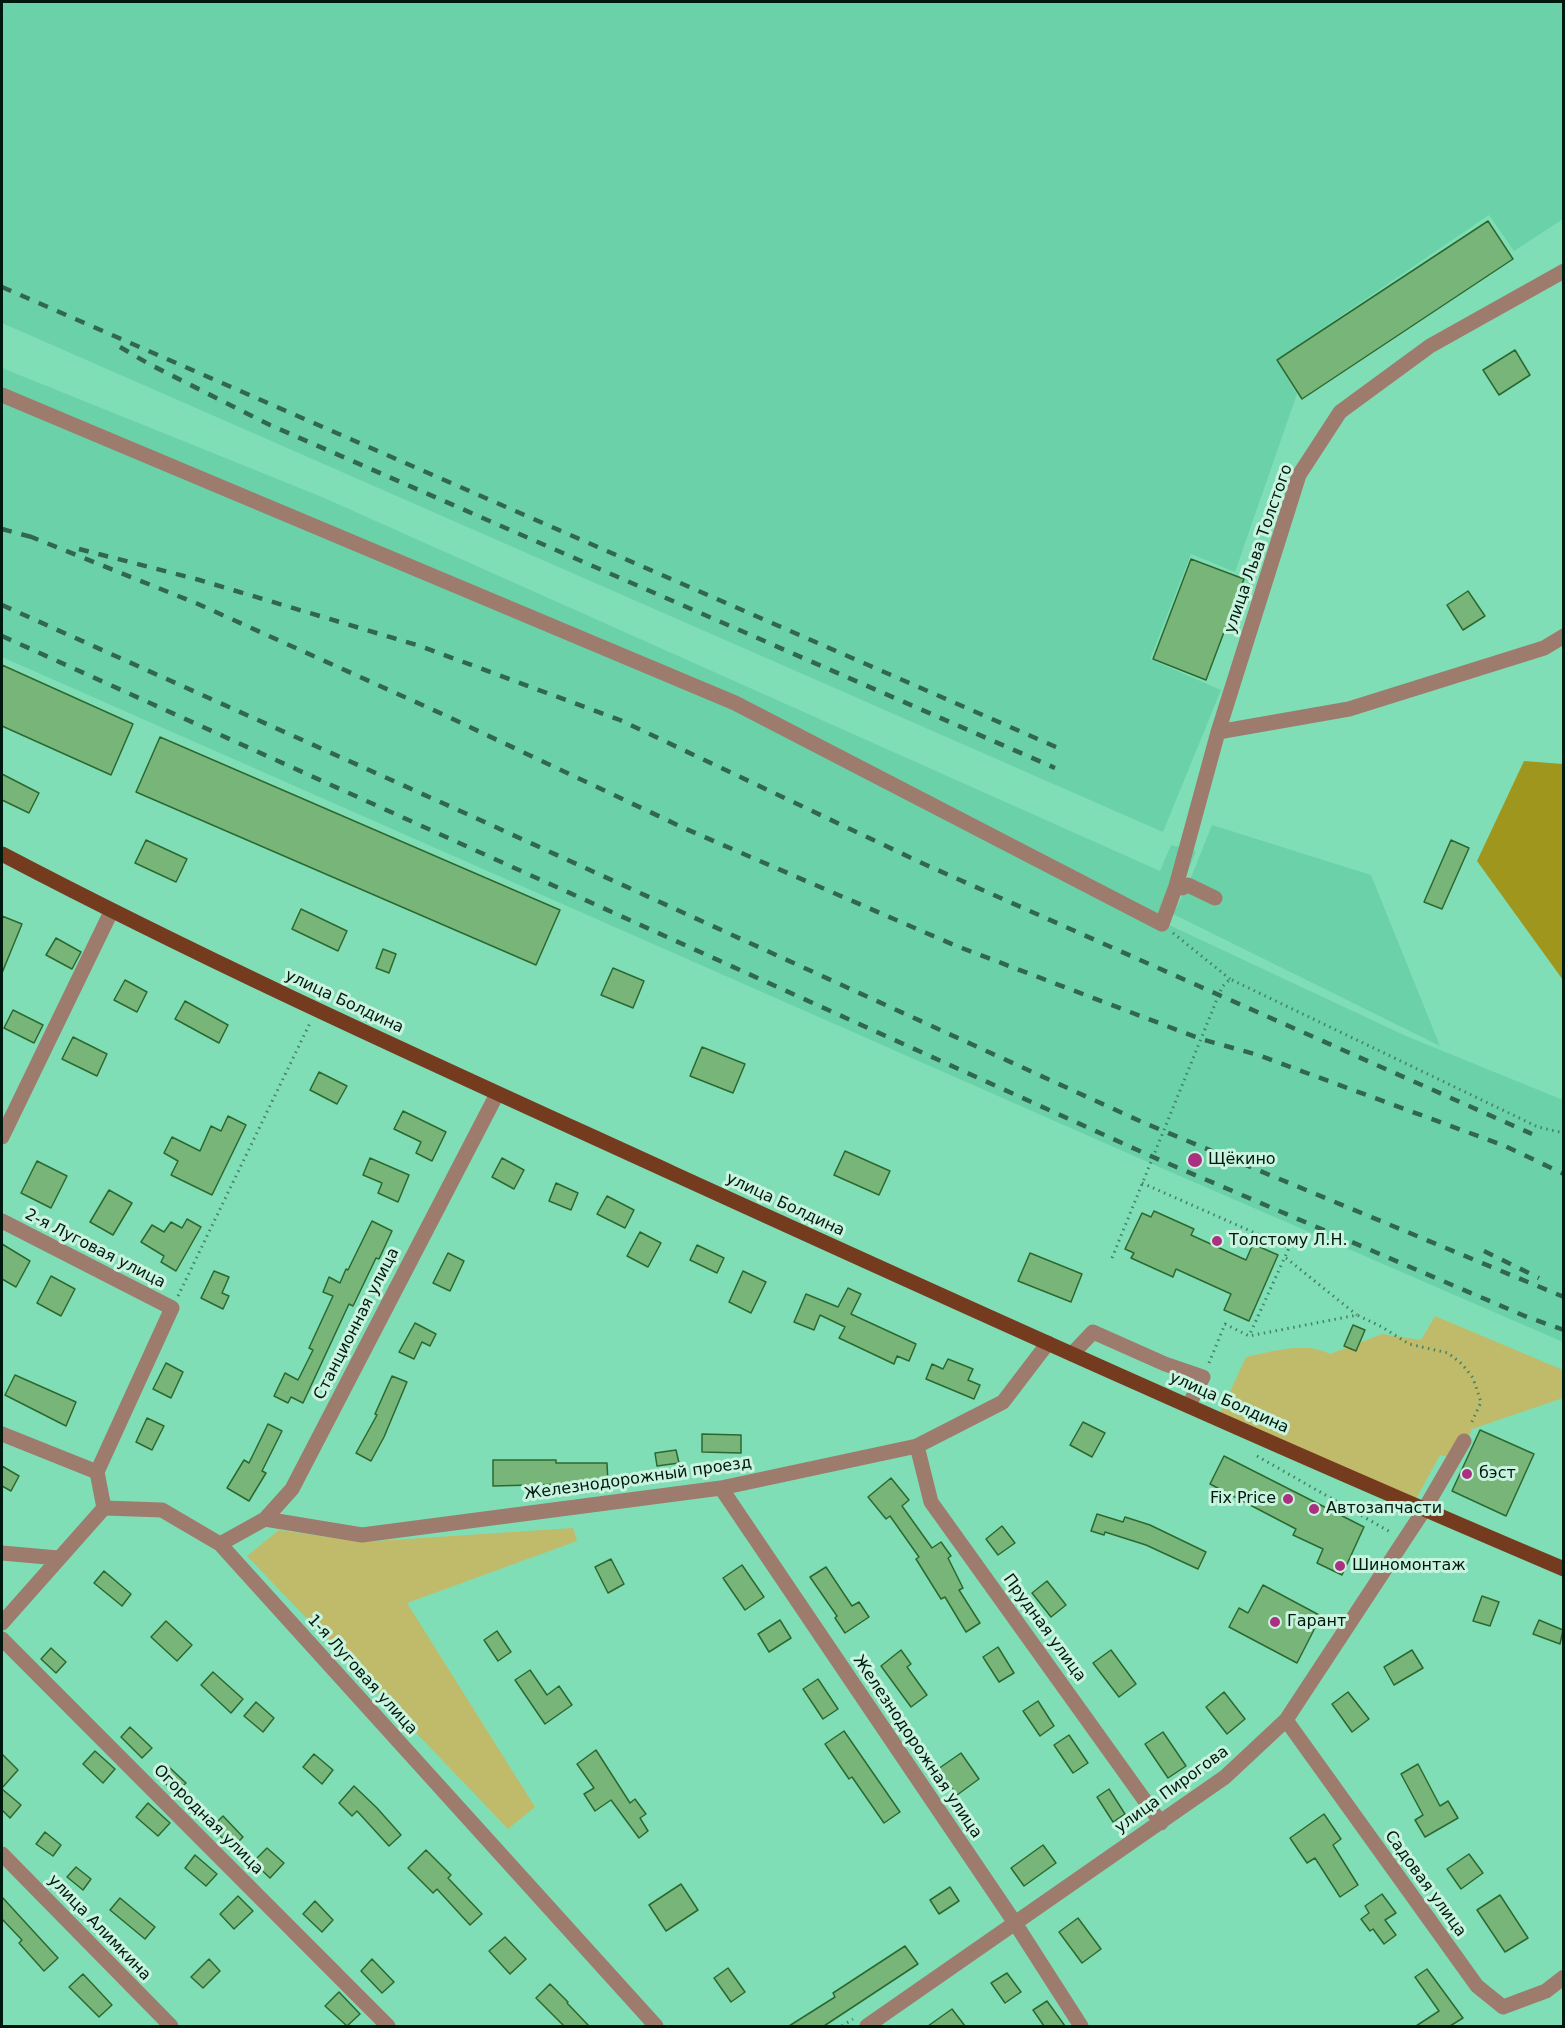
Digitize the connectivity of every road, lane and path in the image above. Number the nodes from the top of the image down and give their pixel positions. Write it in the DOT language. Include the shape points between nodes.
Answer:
graph roads {
  1 [pos="1563,271"];
  2 [pos="2,394"];
  3 [pos="1563,636"];
  4 [pos="1218,732"];
  5 [pos="2,854"];
  6 [pos="1176,886"];
  7 [pos="1215,898"];
  8 [pos="111,912"];
  9 [pos="1162,924"];
  10 [pos="1230,979"];
  11 [pos="316,1010"];
  12 [pos="497,1094"];
  13 [pos="1563,1133"];
  14 [pos="2,1137"];
  15 [pos="1142,1183"];
  16 [pos="2,1221"];
  17 [pos="1286,1257"];
  18 [pos="1112,1258"];
  19 [pos="172,1308"];
  20 [pos="1357,1315"];
  21 [pos="1249,1336"];
  22 [pos="1048,1343"];
  23 [pos="1072,1354"];
  24 [pos="1203,1377"];
  25 [pos="1189,1405"];
  26 [pos="2,1434"];
  27 [pos="1464,1441"];
  28 [pos="917,1446"];
  29 [pos="1255,1454"];
  30 [pos="97,1472"];
  31 [pos="721,1488"];
  32 [pos="104,1508"];
  33 [pos="1424,1510"];
  34 [pos="265,1519"];
  35 [pos="1393,1533"];
  36 [pos="220,1544"];
  37 [pos="2,1553"];
  38 [pos="58,1558"];
  39 [pos="1563,1569"];
  40 [pos="2,1623"];
  41 [pos="2,1639"];
  42 [pos="1286,1720"];
  43 [pos="1161,1823"];
  44 [pos="2,1854"];
  45 [pos="1015,1923"];
  46 [pos="1563,1977"];
  47 [pos="864,2020"];
  48 [pos="171,2026"];
  49 [pos="388,2026"];
  50 [pos="656,2026"];
  51 [pos="842,2026"];
  52 [pos="1081,2026"];
  1 -- 4 [label="street, улица Льва Толстого" via="1430,346 1340,412 1299,475"];
  2 -- 9 [label="street" via="735,703"];
  3 -- 4 [label="street" via="1544,648 1349,710"];
  4 -- 6 [label="street, улица Льва Толстого"];
  5 -- 8 [label="main road, улица Болдина"];
  6 -- 7 [label="street" via="1188,885"];
  6 -- 9 [label="street, улица Льва Толстого"];
  8 -- 11 [label="main road, улица Болдина"];
  8 -- 14 [label="street"];
  9 -- 10 [label="path"];
  10 -- 13 [label="path" via="1538,1127"];
  10 -- 15 [label="path" via="1222,987"];
  11 -- 12 [label="main road, улица Болдина"];
  11 -- 19 [label="path"];
  12 -- 22 [label="main road, улица Болдина"];
  12 -- 34 [label="street, Станционная улица" via="292,1489"];
  15 -- 17 [label="path" via="1289,1248"];
  15 -- 18 [label="path"];
  16 -- 19 [label="street, 2-я Луговая улица"];
  17 -- 20 [label="path"];
  17 -- 21 [label="path"];
  19 -- 30 [label="street, 2-я Луговая улица"];
  20 -- 21 [label="path"];
  20 -- 27 [label="path" via="1409,1344 1448,1353 1462,1364 1473,1378 1481,1402"];
  21 -- 24 [label="path" via="1226,1324"];
  22 -- 23 [label="main road, улица Болдина"];
  22 -- 28 [label="street, Железнодорожный проезд" via="1003,1402"];
  23 -- 24 [label="street" via="1093,1332"];
  23 -- 25 [label="main road, улица Болдина"];
  24 -- 25 [label="street"];
  25 -- 33 [label="main road, улица Болдина"];
  26 -- 30 [label="street"];
  27 -- 33 [label="street, улица Пирогова"];
  28 -- 31 [label="street, Железнодорожный проезд"];
  28 -- 43 [label="street, Прудная улица" via="931,1502"];
  29 -- 35 [label="path"];
  30 -- 32 [label="street"];
  31 -- 34 [label="street, Железнодорожный проезд" via="362,1535"];
  31 -- 45 [label="street, Железнодорожная улица"];
  32 -- 36 [label="street, 1-я Луговая улица" via="162,1510"];
  32 -- 38 [label="street"];
  33 -- 39 [label="main road, улица Болдина"];
  33 -- 42 [label="street, улица Пирогова"];
  34 -- 36 [label="street, Станционная улица"];
  36 -- 50 [label="street, 1-я Луговая улица"];
  37 -- 38 [label="street"];
  38 -- 40 [label="street"];
  41 -- 49 [label="street, Огородная улица"];
  42 -- 43 [label="street, улица Пирогова" via="1226,1777"];
  42 -- 46 [label="street, Садовая улица" via="1476,1986 1503,2007 1546,1991"];
  43 -- 45 [label="street, улица Пирогова"];
  44 -- 48 [label="street, улица Алимкина"];
  45 -- 47 [label="street, улица Пирогова"];
  45 -- 52 [label="street, Железнодорожная улица"];
  47 -- 51 [label="path"];
}
